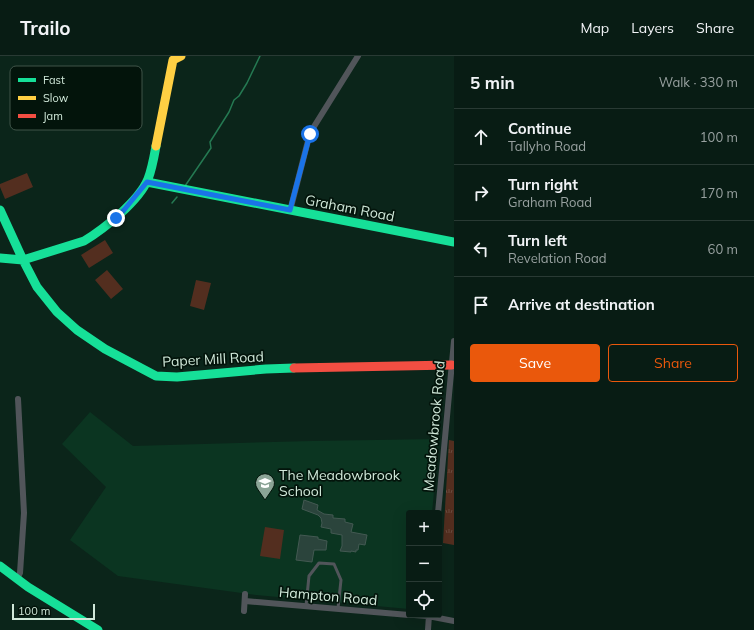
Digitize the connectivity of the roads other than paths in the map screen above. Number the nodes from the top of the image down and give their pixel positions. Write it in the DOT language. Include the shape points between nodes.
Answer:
graph roads {
  1 [pos="358,56"];
  2 [pos="175,58"];
  3 [pos="147,182"];
  4 [pos="0,210"];
  5 [pos="290,210"];
  6 [pos="454,242"];
  7 [pos="0,258"];
  8 [pos="23,260"];
  9 [pos="454,341"];
  10 [pos="452,365"];
  11 [pos="18,399"];
  12 [pos="438,510"];
  13 [pos="0,566"];
  14 [pos="17,578"];
  15 [pos="245,594"];
  16 [pos="245,601"];
  17 [pos="306,606"];
  18 [pos="338,609"];
  19 [pos="244,611"];
  20 [pos="406,615"];
  21 [pos="429,618"];
  22 [pos="439,618"];
  23 [pos="454,621"];
  24 [pos="98,630"];
  25 [pos="428,630"];
  1 -- 5 [label="street" via="310,134"];
  2 -- 3 [label="street"];
  3 -- 5 [label="street, Graham Road"];
  3 -- 8 [label="street" via="124,210 91,237"];
  4 -- 8 [label="street, Paper Mill Road"];
  5 -- 6 [label="street, Graham Road"];
  7 -- 8 [label="street"];
  8 -- 10 [label="street, Paper Mill Road" via="37,287 57,312 77,330 105,349 156,376 178,377 266,369"];
  9 -- 10 [label="street, Meadowbrook Road"];
  10 -- 12 [label="street, Meadowbrook Road"];
  11 -- 14 [label="street" via="24,513 20,573"];
  13 -- 14 [label="street"];
  14 -- 24 [label="street"];
  15 -- 16 [label="street"];
  16 -- 17 [label="street, Hampton Road"];
  16 -- 19 [label="street"];
  17 -- 18 [label="street, Hampton Road"];
  17 -- 18 [label="lane" via="309,576 319,563 334,564 341,580"];
  18 -- 20 [label="street, Hampton Road"];
  21 -- 25 [label="street"];
  22 -- 23 [label="street"];
}
